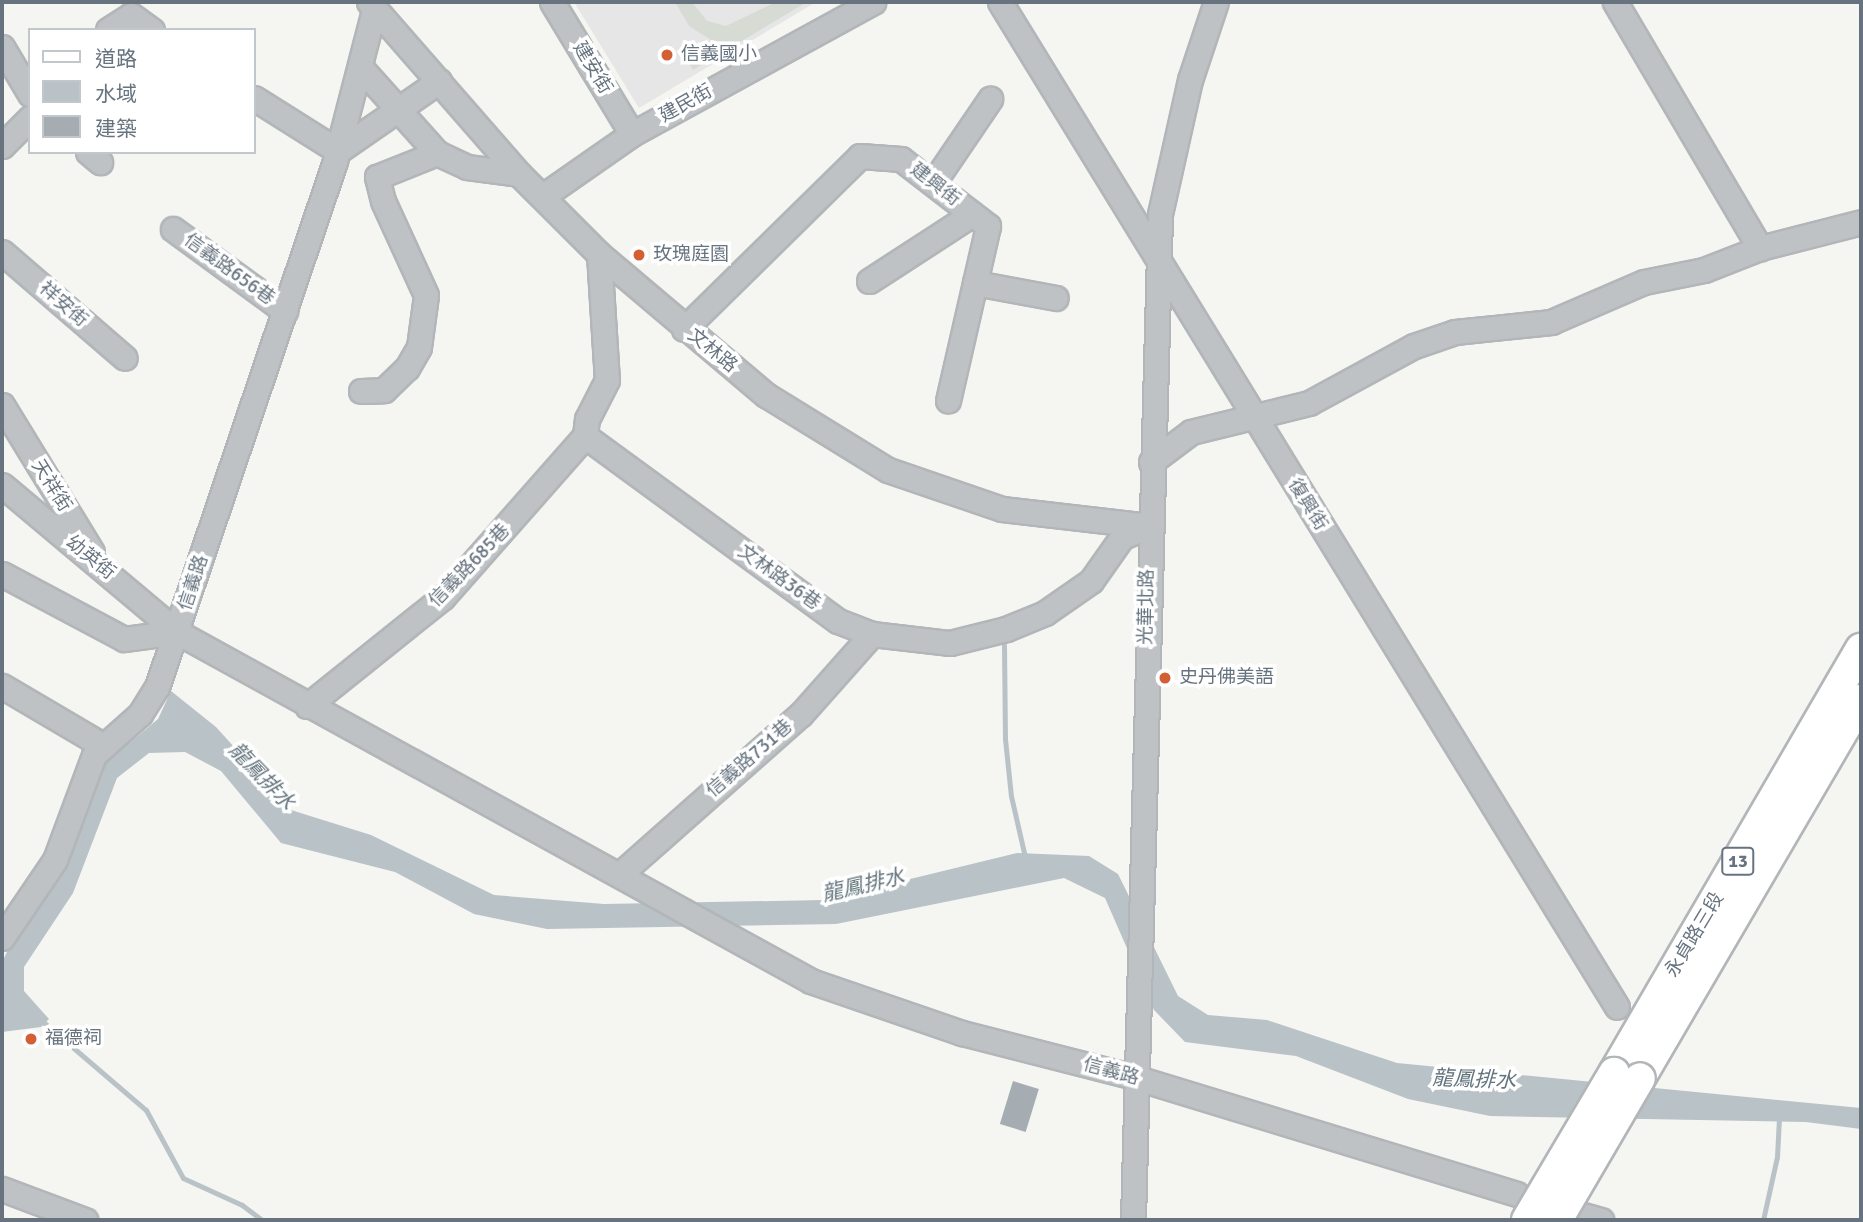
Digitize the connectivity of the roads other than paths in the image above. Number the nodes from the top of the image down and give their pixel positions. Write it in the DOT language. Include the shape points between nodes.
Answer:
graph roads {
  1 [pos="552,2"];
  2 [pos="873,2"];
  3 [pos="1216,2"];
  4 [pos="1615,2"];
  5 [pos="1010,5"];
  6 [pos="371,6"];
  7 [pos="111,28"];
  8 [pos="149,28"];
  9 [pos="2,47"];
  10 [pos="361,68"];
  11 [pos="439,81"];
  12 [pos="28,91"];
  13 [pos="256,99"];
  14 [pos="990,100"];
  15 [pos="400,108"];
  16 [pos="28,120"];
  17 [pos="632,134"];
  18 [pos="2,146"];
  19 [pos="338,151"];
  20 [pos="437,153"];
  21 [pos="519,174"];
  22 [pos="933,183"];
  23 [pos="543,196"];
  24 [pos="972,214"];
  25 [pos="1861,222"];
  26 [pos="173,229"];
  27 [pos="1760,248"];
  28 [pos="2,252"];
  29 [pos="599,254"];
  30 [pos="1158,262"];
  31 [pos="869,281"];
  32 [pos="975,283"];
  33 [pos="1056,298"];
  34 [pos="285,311"];
  35 [pos="684,329"];
  36 [pos="125,358"];
  37 [pos="361,391"];
  38 [pos="948,400"];
  39 [pos="2,405"];
  40 [pos="1252,416"];
  41 [pos="585,436"];
  42 [pos="1150,462"];
  43 [pos="2,485"];
  44 [pos="1149,526"];
  45 [pos="101,566"];
  46 [pos="2,574"];
  47 [pos="177,632"];
  48 [pos="872,634"];
  49 [pos="1861,649"];
  50 [pos="2,686"];
  51 [pos="1861,700"];
  52 [pos="307,706"];
  53 [pos="104,746"];
  54 [pos="620,874"];
  55 [pos="2,938"];
  56 [pos="1617,1007"];
  57 [pos="1627,1075"];
  58 [pos="1134,1077"];
  59 [pos="2,1189"];
  60 [pos="1522,1207"];
  61 [pos="1133,1212"];
  62 [pos="1580,1219"];
  63 [pos="85,1220"];
  1 -- 17 [label="street, 建安街"];
  2 -- 17 [label="street, 建民街"];
  3 -- 30 [label="street, 光華北路" via="1190,80 1166,187"];
  4 -- 27 [label="street"];
  5 -- 30 [label="street, 復興街"];
  6 -- 10 [label="street, 信義路"];
  6 -- 11 [label="street, 文林路"];
  7 -- 8 [label="street" via="131,15"];
  9 -- 12 [label="street"];
  10 -- 15 [label="street"];
  10 -- 19 [label="street, 信義路"];
  11 -- 15 [label="street"];
  11 -- 21 [label="street, 文林路"];
  13 -- 19 [label="street"];
  14 -- 22 [label="street"];
  15 -- 19 [label="street"];
  15 -- 20 [label="street"];
  16 -- 18 [label="street"];
  17 -- 23 [label="street, 建民街"];
  19 -- 34 [label="street, 信義路"];
  20 -- 21 [label="street" via="467,167"];
  20 -- 37 [label="street" via="377,177 383,201 426,295 419,347 407,368 384,390"];
  21 -- 23 [label="street, 文林路"];
  22 -- 24 [label="street, 建興街"];
  22 -- 35 [label="street, 建興街" via="901,159 860,156"];
  23 -- 29 [label="street, 文林路"];
  24 -- 31 [label="street"];
  24 -- 32 [label="street, 建興街" via="988,226"];
  25 -- 27 [label="street"];
  26 -- 34 [label="street, 信義路656巷"];
  27 -- 40 [label="street" via="1704,270 1644,282 1551,322 1455,332 1414,346 1309,403"];
  28 -- 36 [label="street, 祥安街"];
  29 -- 35 [label="street, 文林路"];
  29 -- 41 [label="street" via="607,380 587,419"];
  30 -- 40 [label="street, 復興街"];
  30 -- 42 [label="street, 光華北路"];
  32 -- 33 [label="street"];
  32 -- 38 [label="street, 建興街"];
  34 -- 47 [label="street, 信義路"];
  35 -- 44 [label="street, 文林路" via="766,395 887,470 1002,509"];
  39 -- 45 [label="street, 天祥街"];
  40 -- 42 [label="street" via="1191,432"];
  40 -- 56 [label="street, 復興街"];
  41 -- 48 [label="street, 文林路36巷" via="838,621"];
  41 -- 52 [label="street, 信義路685巷" via="443,597"];
  42 -- 44 [label="street, 光華北路"];
  43 -- 45 [label="street, 幼英街"];
  44 -- 48 [label="street, 文林路36巷" via="1122,537 1091,581 1045,613 1006,629 950,643"];
  44 -- 58 [label="street, 光華北路" via="1144,915"];
  45 -- 47 [label="street, 幼英街"];
  46 -- 47 [label="street" via="124,639"];
  47 -- 52 [label="street, 信義路"];
  47 -- 53 [label="street" via="157,687 140,713"];
  48 -- 54 [label="street, 信義路731巷" via="801,715"];
  49 -- 57 [label="main road, 永貞路三段 / 13"];
  50 -- 53 [label="street"];
  51 -- 57 [label="main road, 永貞路三段 / 13"];
  52 -- 54 [label="street, 信義路"];
  53 -- 55 [label="street" via="94,755 55,860"];
  54 -- 58 [label="street, 信義路" via="811,981 962,1033"];
  57 -- 60 [label="main road, 永貞路三段 / 13, bridge"];
  57 -- 62 [label="main road, 永貞路三段 / 13, bridge"];
  58 -- 60 [label="street, 信義路"];
  58 -- 61 [label="street, 光華北路"];
  59 -- 63 [label="street"];
}
